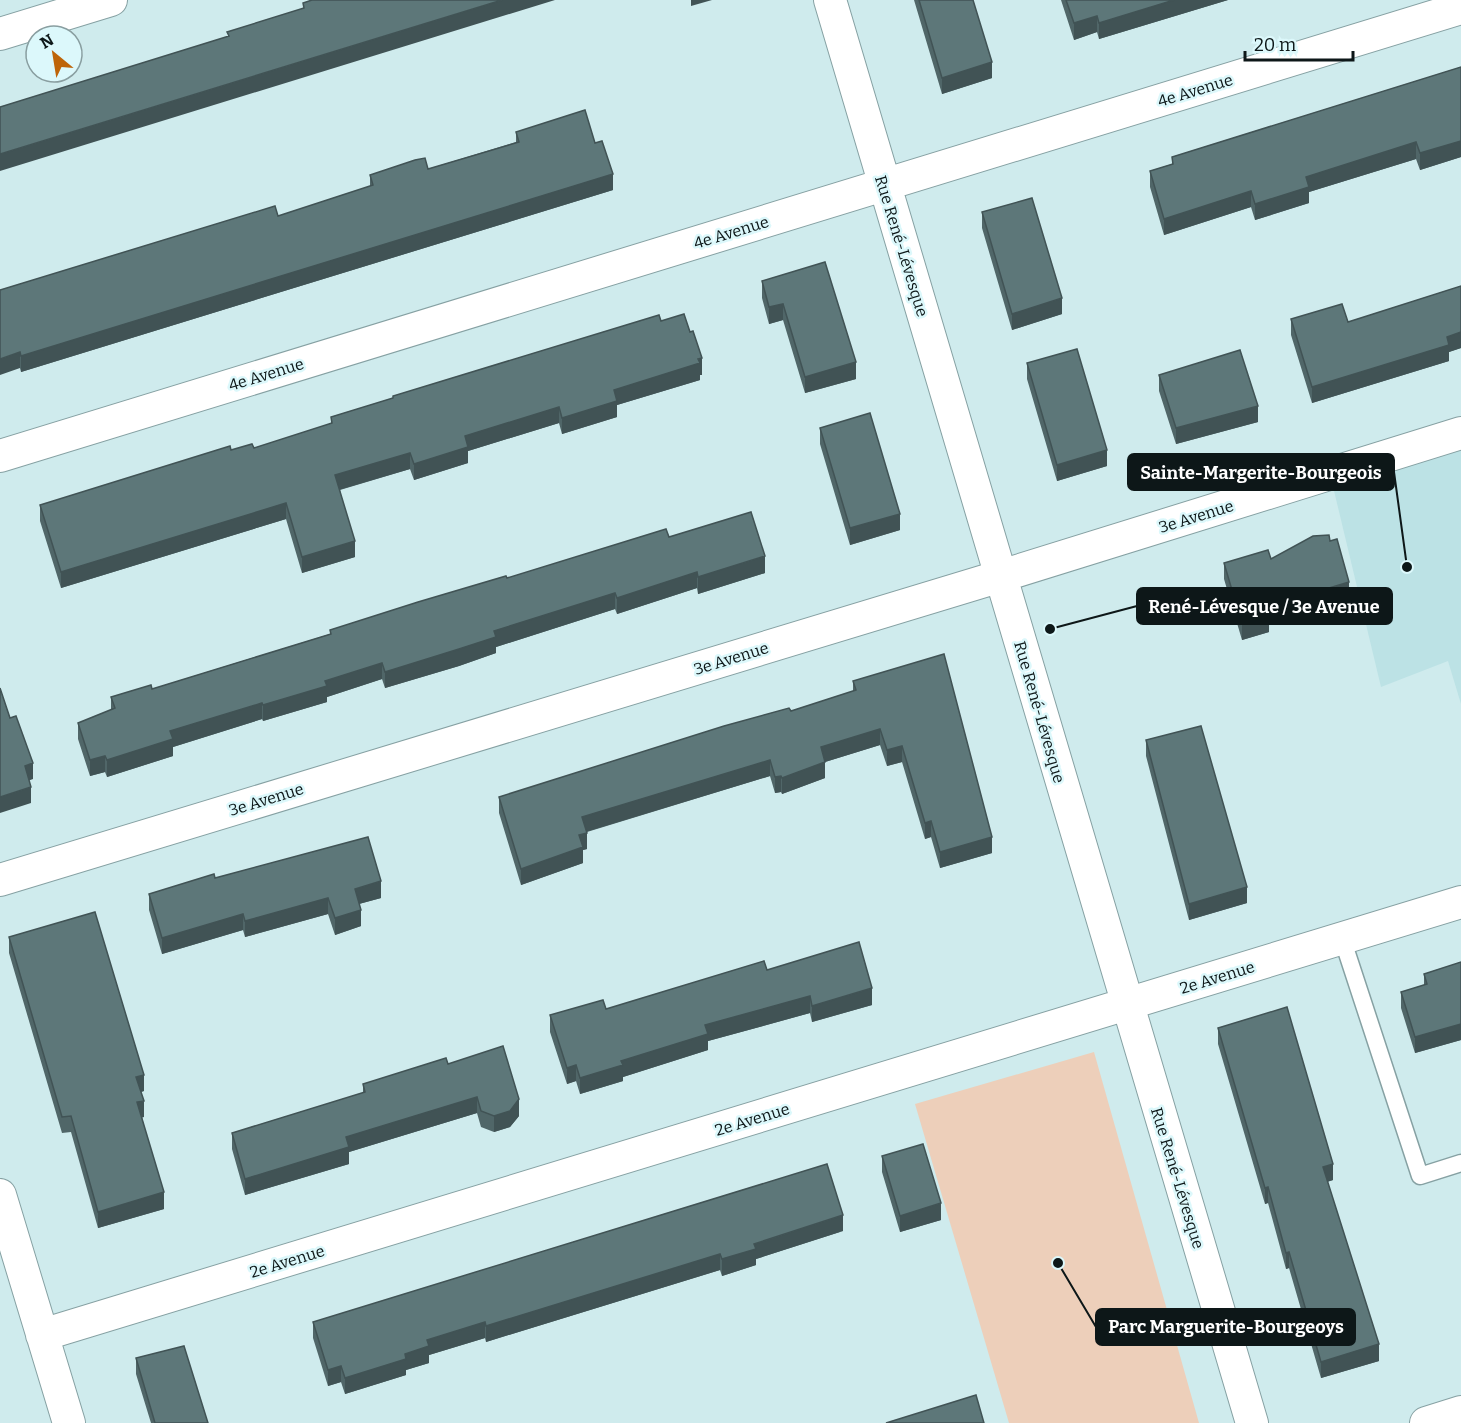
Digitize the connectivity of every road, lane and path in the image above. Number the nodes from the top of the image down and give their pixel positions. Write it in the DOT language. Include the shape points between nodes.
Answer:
graph roads {
  1 [pos="111,0"];
  2 [pos="830,0"];
  3 [pos="1461,8"];
  4 [pos="0,34"];
  5 [pos="884,186"];
  6 [pos="1461,434"];
  7 [pos="0,456"];
  8 [pos="1001,576"];
  9 [pos="0,880"];
  10 [pos="1461,902"];
  11 [pos="1342,938"];
  12 [pos="1126,1004"];
  13 [pos="1461,1163"];
  14 [pos="0,1195"];
  15 [pos="42,1335"];
  16 [pos="1461,1412"];
  17 [pos="69,1423"];
  18 [pos="1252,1423"];
  19 [pos="1426,1423"];
  1 -- 4 [label="street"];
  2 -- 5 [label="street, Rue René-Lévesque"];
  3 -- 5 [label="street, 4e Avenue"];
  5 -- 7 [label="street, 4e Avenue"];
  5 -- 8 [label="street, Rue René-Lévesque"];
  6 -- 8 [label="street, 3e Avenue"];
  8 -- 9 [label="street, 3e Avenue"];
  8 -- 12 [label="street, Rue René-Lévesque"];
  10 -- 11 [label="street, 2e Avenue"];
  11 -- 12 [label="street, 2e Avenue"];
  11 -- 13 [label="lane" via="1420,1176"];
  12 -- 15 [label="street, 2e Avenue"];
  12 -- 18 [label="street, Rue René-Lévesque"];
  14 -- 15 [label="street"];
  15 -- 17 [label="street"];
  16 -- 19 [label="street"];
}
